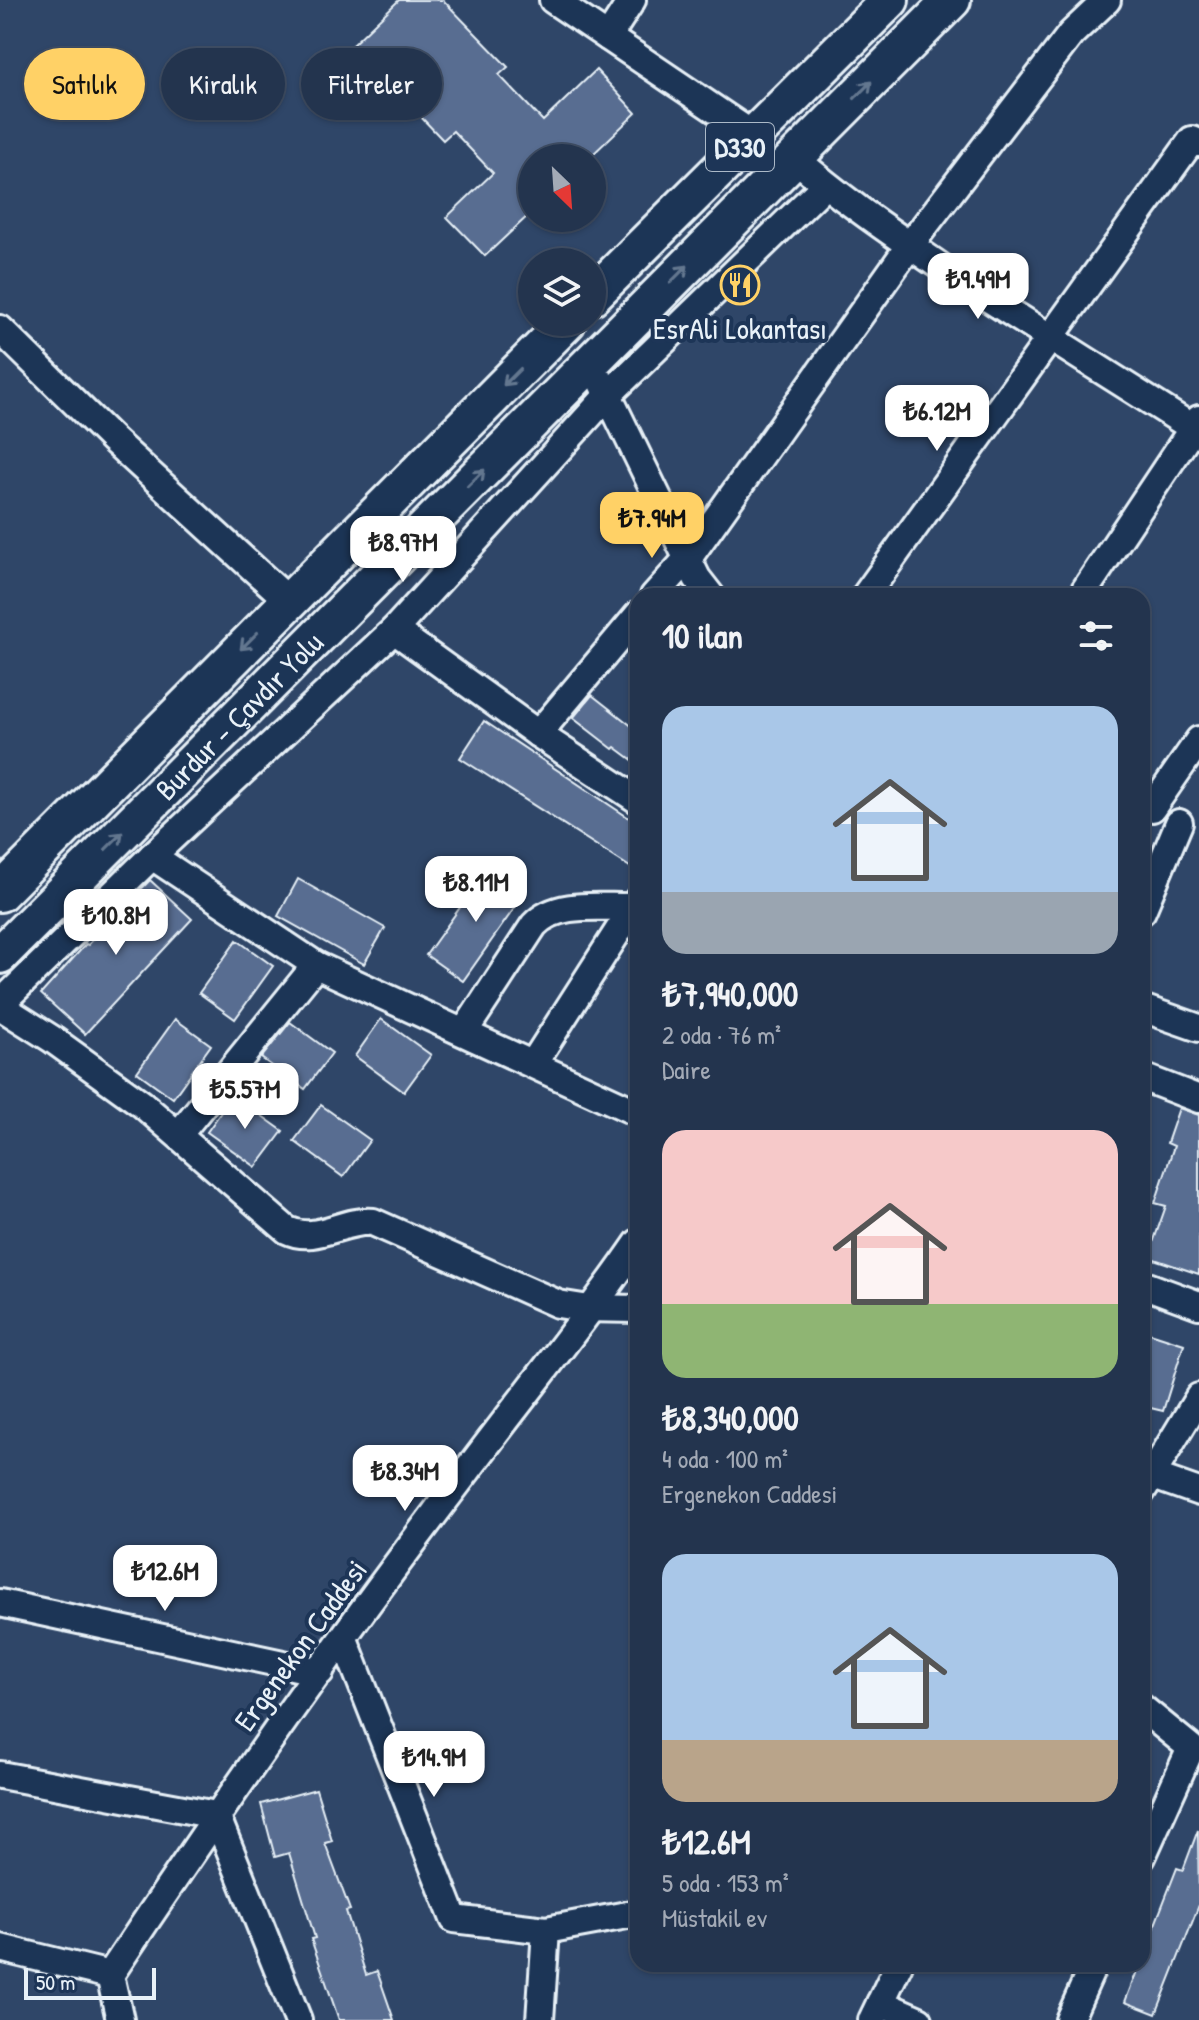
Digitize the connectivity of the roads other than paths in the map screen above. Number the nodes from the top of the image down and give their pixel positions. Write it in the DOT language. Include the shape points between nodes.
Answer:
graph roads {
  1 [pos="553,0"];
  2 [pos="632,0"];
  3 [pos="890,0"];
  4 [pos="952,0"];
  5 [pos="1107,0"];
  6 [pos="608,37"];
  7 [pos="753,135"];
  8 [pos="1199,143"];
  9 [pos="795,158"];
  10 [pos="825,185"];
  11 [pos="910,245"];
  12 [pos="606,282"];
  13 [pos="0,329"];
  14 [pos="553,336"];
  15 [pos="1049,339"];
  16 [pos="592,362"];
  17 [pos="608,395"];
  18 [pos="1197,426"];
  19 [pos="689,557"];
  20 [pos="661,588"];
  21 [pos="705,588"];
  22 [pos="871,588"];
  23 [pos="1086,588"];
  24 [pos="289,601"];
  25 [pos="630,625"];
  26 [pos="394,630"];
  27 [pos="538,734"];
  28 [pos="1199,740"];
  29 [pos="630,795"];
  30 [pos="1150,802"];
  31 [pos="1150,808"];
  32 [pos="1189,829"];
  33 [pos="152,856"];
  34 [pos="0,893"];
  35 [pos="1150,897"];
  36 [pos="630,904"];
  37 [pos="630,913"];
  38 [pos="0,955"];
  39 [pos="316,965"];
  40 [pos="0,1005"];
  41 [pos="1150,1011"];
  42 [pos="1199,1028"];
  43 [pos="464,1032"];
  44 [pos="533,1064"];
  45 [pos="1150,1080"];
  46 [pos="1199,1099"];
  47 [pos="630,1109"];
  48 [pos="179,1134"];
  49 [pos="630,1255"];
  50 [pos="1150,1287"];
  51 [pos="1199,1305"];
  52 [pos="594,1308"];
  53 [pos="630,1309"];
  54 [pos="1199,1397"];
  55 [pos="1150,1471"];
  56 [pos="1150,1480"];
  57 [pos="1199,1492"];
  58 [pos="0,1603"];
  59 [pos="344,1639"];
  60 [pos="320,1672"];
  61 [pos="1150,1714"];
  62 [pos="1195,1750"];
  63 [pos="0,1775"];
  64 [pos="216,1815"];
  65 [pos="1150,1841"];
  66 [pos="630,1914"];
  67 [pos="546,1930"];
  68 [pos="0,1948"];
  69 [pos="895,1972"];
  70 [pos="1090,1972"];
  71 [pos="110,1975"];
  72 [pos="876,2012"];
  73 [pos="120,2020"];
  74 [pos="298,2020"];
  75 [pos="540,2020"];
  76 [pos="919,2020"];
  77 [pos="1069,2020"];
  1 -- 6 [label="street"];
  2 -- 6 [label="street"];
  3 -- 7 [label="highway, D330"];
  9 -- 4 [label="highway, Burdur - Çavdır Yolu / D330, one-way"];
  5 -- 11 [label="street" via="1071,34"];
  6 -- 7 [label="street"];
  7 -- 12 [label="highway, D330"];
  8 -- 15 [label="street" via="1192,140"];
  9 -- 10 [label="street"];
  16 -- 9 [label="highway, Burdur - Çavdır Yolu / D330, one-way"];
  10 -- 11 [label="street"];
  10 -- 17 [label="street"];
  11 -- 15 [label="street"];
  11 -- 19 [label="street"];
  13 -- 24 [label="street"];
  14 -- 24 [label="highway, Burdur - Çavdır Yolu, one-way"];
  15 -- 18 [label="street"];
  15 -- 22 [label="street"];
  16 -- 17 [label="street"];
  38 -- 16 [label="highway, Burdur - Çavdır Yolu / D330, one-way"];
  17 -- 19 [label="street"];
  17 -- 26 [label="street"];
  18 -- 23 [label="street"];
  19 -- 20 [label="street"];
  19 -- 21 [label="street"];
  24 -- 34 [label="highway, Burdur - Çavdır Yolu, one-way"];
  25 -- 27 [label="street"];
  26 -- 27 [label="street"];
  26 -- 33 [label="street"];
  27 -- 29 [label="street"];
  28 -- 30 [label="street"];
  31 -- 32 [label="street"];
  32 -- 35 [label="street"];
  33 -- 39 [label="street"];
  33 -- 40 [label="street"];
  36 -- 43 [label="street" via="545,915"];
  37 -- 44 [label="street"];
  39 -- 43 [label="street"];
  39 -- 48 [label="street"];
  40 -- 48 [label="street"];
  41 -- 42 [label="street"];
  43 -- 44 [label="street"];
  44 -- 47 [label="street"];
  45 -- 46 [label="street"];
  48 -- 52 [label="street" via="294,1233 381,1223 545,1299"];
  49 -- 52 [label="street, Ergenekon Caddesi"];
  50 -- 51 [label="street"];
  52 -- 53 [label="street"];
  52 -- 59 [label="street, Ergenekon Caddesi"];
  54 -- 55 [label="street"];
  56 -- 57 [label="street"];
  58 -- 60 [label="street"];
  59 -- 60 [label="street, Ergenekon Caddesi"];
  59 -- 67 [label="street" via="454,1919"];
  60 -- 64 [label="street, Ergenekon Caddesi"];
  61 -- 62 [label="street"];
  62 -- 65 [label="street"];
  63 -- 64 [label="street"];
  64 -- 71 [label="street, Ergenekon Caddesi"];
  64 -- 74 [label="street"];
  66 -- 67 [label="street"];
  67 -- 75 [label="street"];
  68 -- 71 [label="street"];
  69 -- 72 [label="street"];
  70 -- 77 [label="street"];
  71 -- 73 [label="street"];
  72 -- 76 [label="street"];
}
